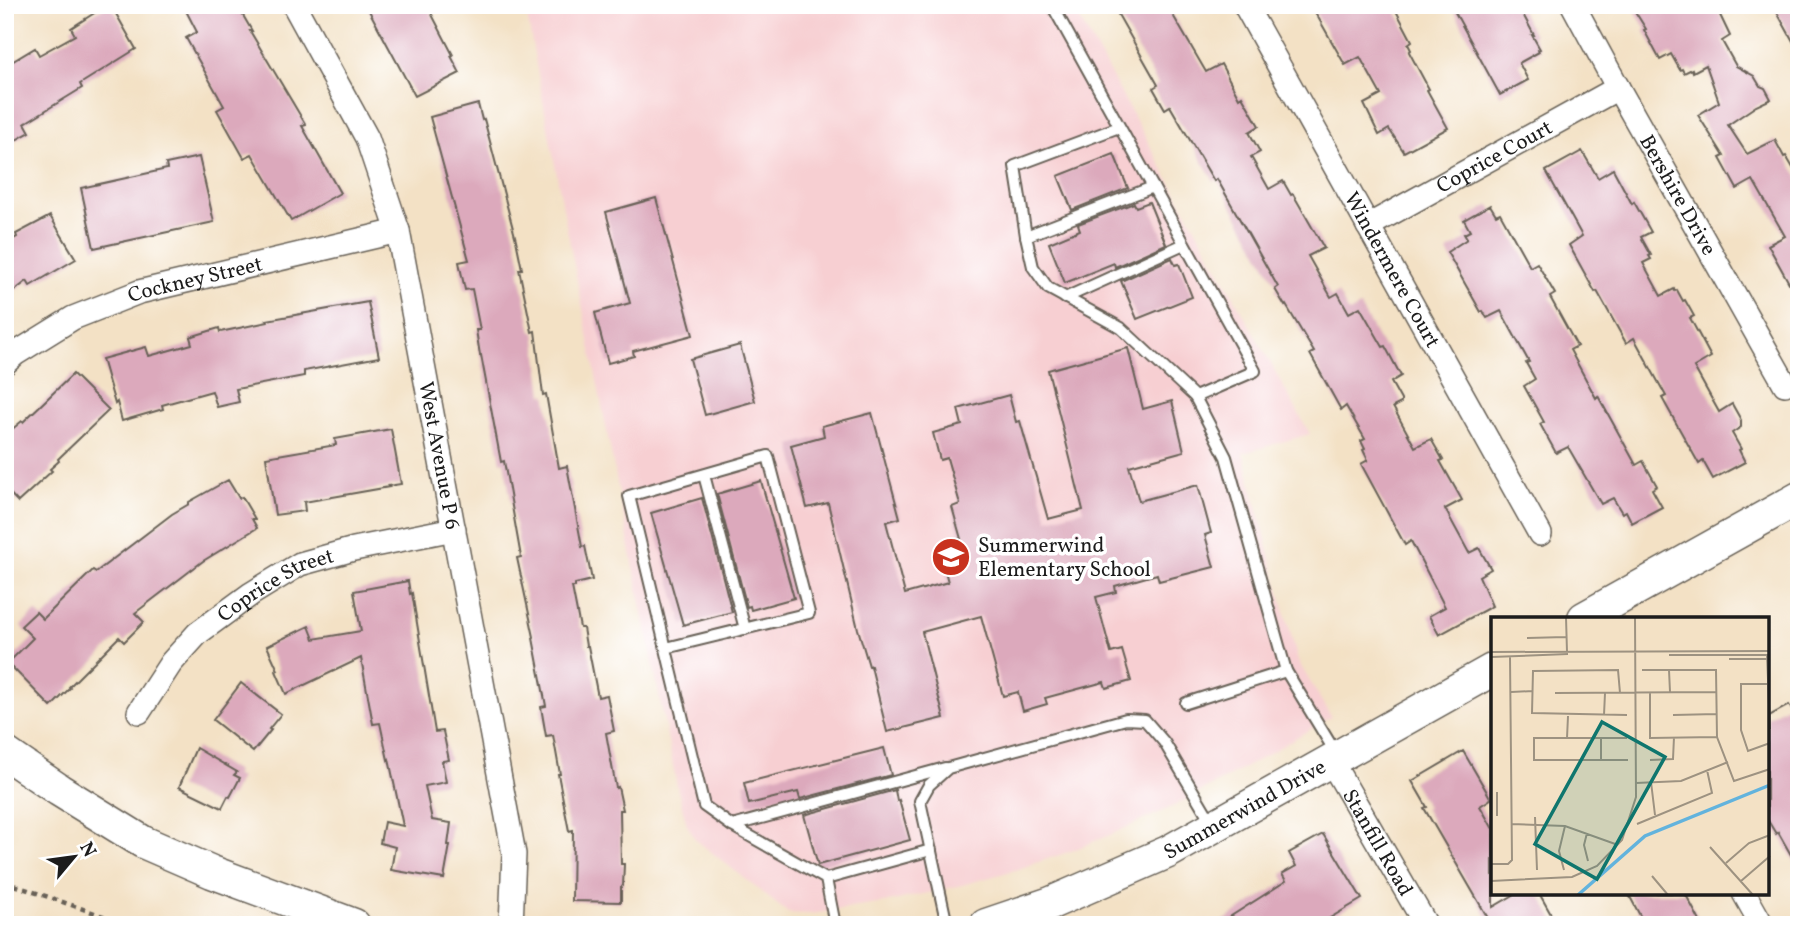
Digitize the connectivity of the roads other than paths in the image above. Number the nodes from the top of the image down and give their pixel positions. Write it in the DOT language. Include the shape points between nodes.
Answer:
graph roads {
  1 [pos="293,5"];
  2 [pos="1052,5"];
  3 [pos="1245,5"];
  4 [pos="1573,5"];
  5 [pos="1618,88"];
  6 [pos="1119,127"];
  7 [pos="1153,187"];
  8 [pos="1368,226"];
  9 [pos="398,231"];
  10 [pos="1026,236"];
  11 [pos="1184,244"];
  12 [pos="1065,298"];
  13 [pos="5,363"];
  14 [pos="1785,384"];
  15 [pos="1195,397"];
  16 [pos="704,475"];
  17 [pos="1799,498"];
  18 [pos="454,529"];
  19 [pos="1540,534"];
  20 [pos="1586,617"];
  21 [pos="745,629"];
  22 [pos="666,648"];
  23 [pos="1286,671"];
  24 [pos="1491,671"];
  25 [pos="1186,703"];
  26 [pos="139,712"];
  27 [pos="5,753"];
  28 [pos="1335,759"];
  29 [pos="948,768"];
  30 [pos="732,826"];
  31 [pos="1214,827"];
  32 [pos="931,850"];
  33 [pos="826,879"];
  34 [pos="1745,895"];
  35 [pos="354,925"];
  36 [pos="511,925"];
  37 [pos="835,925"];
  38 [pos="947,925"];
  39 [pos="986,925"];
  40 [pos="1426,925"];
  41 [pos="1762,925"];
  1 -- 9 [label="street, West Avenue P 6" via="367,138"];
  2 -- 6 [label="lane"];
  3 -- 8 [label="street, Windermere Court"];
  4 -- 5 [label="street, Bershire Drive"];
  5 -- 8 [label="street, Coprice Court"];
  5 -- 14 [label="street, Bershire Drive"];
  6 -- 7 [label="lane"];
  6 -- 10 [label="lane" via="1015,166"];
  7 -- 10 [label="lane"];
  7 -- 11 [label="lane"];
  8 -- 19 [label="street, Windermere Court"];
  9 -- 13 [label="street, Cockney Street" via="139,292 73,317"];
  9 -- 18 [label="street, West Avenue P 6"];
  10 -- 12 [label="lane" via="1034,267 1048,288"];
  11 -- 12 [label="lane"];
  11 -- 15 [label="lane" via="1255,371"];
  12 -- 15 [label="lane" via="1121,328"];
  15 -- 23 [label="lane" via="1226,457"];
  16 -- 21 [label="lane"];
  16 -- 21 [label="lane" via="768,456 809,614"];
  16 -- 22 [label="lane" via="629,496"];
  17 -- 20 [label="street"];
  18 -- 26 [label="street, Coprice Street" via="300,564 198,633 171,663"];
  18 -- 36 [label="street, West Avenue P 6" via="514,854"];
  21 -- 22 [label="lane"];
  22 -- 30 [label="lane" via="704,806"];
  23 -- 25 [label="lane"];
  23 -- 28 [label="lane"];
  24 -- 28 [label="street, Summerwind Drive"];
  27 -- 35 [label="street" via="143,842"];
  28 -- 31 [label="street, Summerwind Drive"];
  28 -- 40 [label="street, Stanfill Road"];
  29 -- 30 [label="lane"];
  29 -- 31 [label="lane" via="1126,719 1145,720 1164,742"];
  29 -- 32 [label="lane" via="920,801"];
  30 -- 33 [label="lane"];
  31 -- 39 [label="street, Summerwind Drive" via="1051,903"];
  32 -- 33 [label="lane"];
  32 -- 38 [label="lane"];
  33 -- 37 [label="lane"];
  34 -- 41 [label="street"];
}
